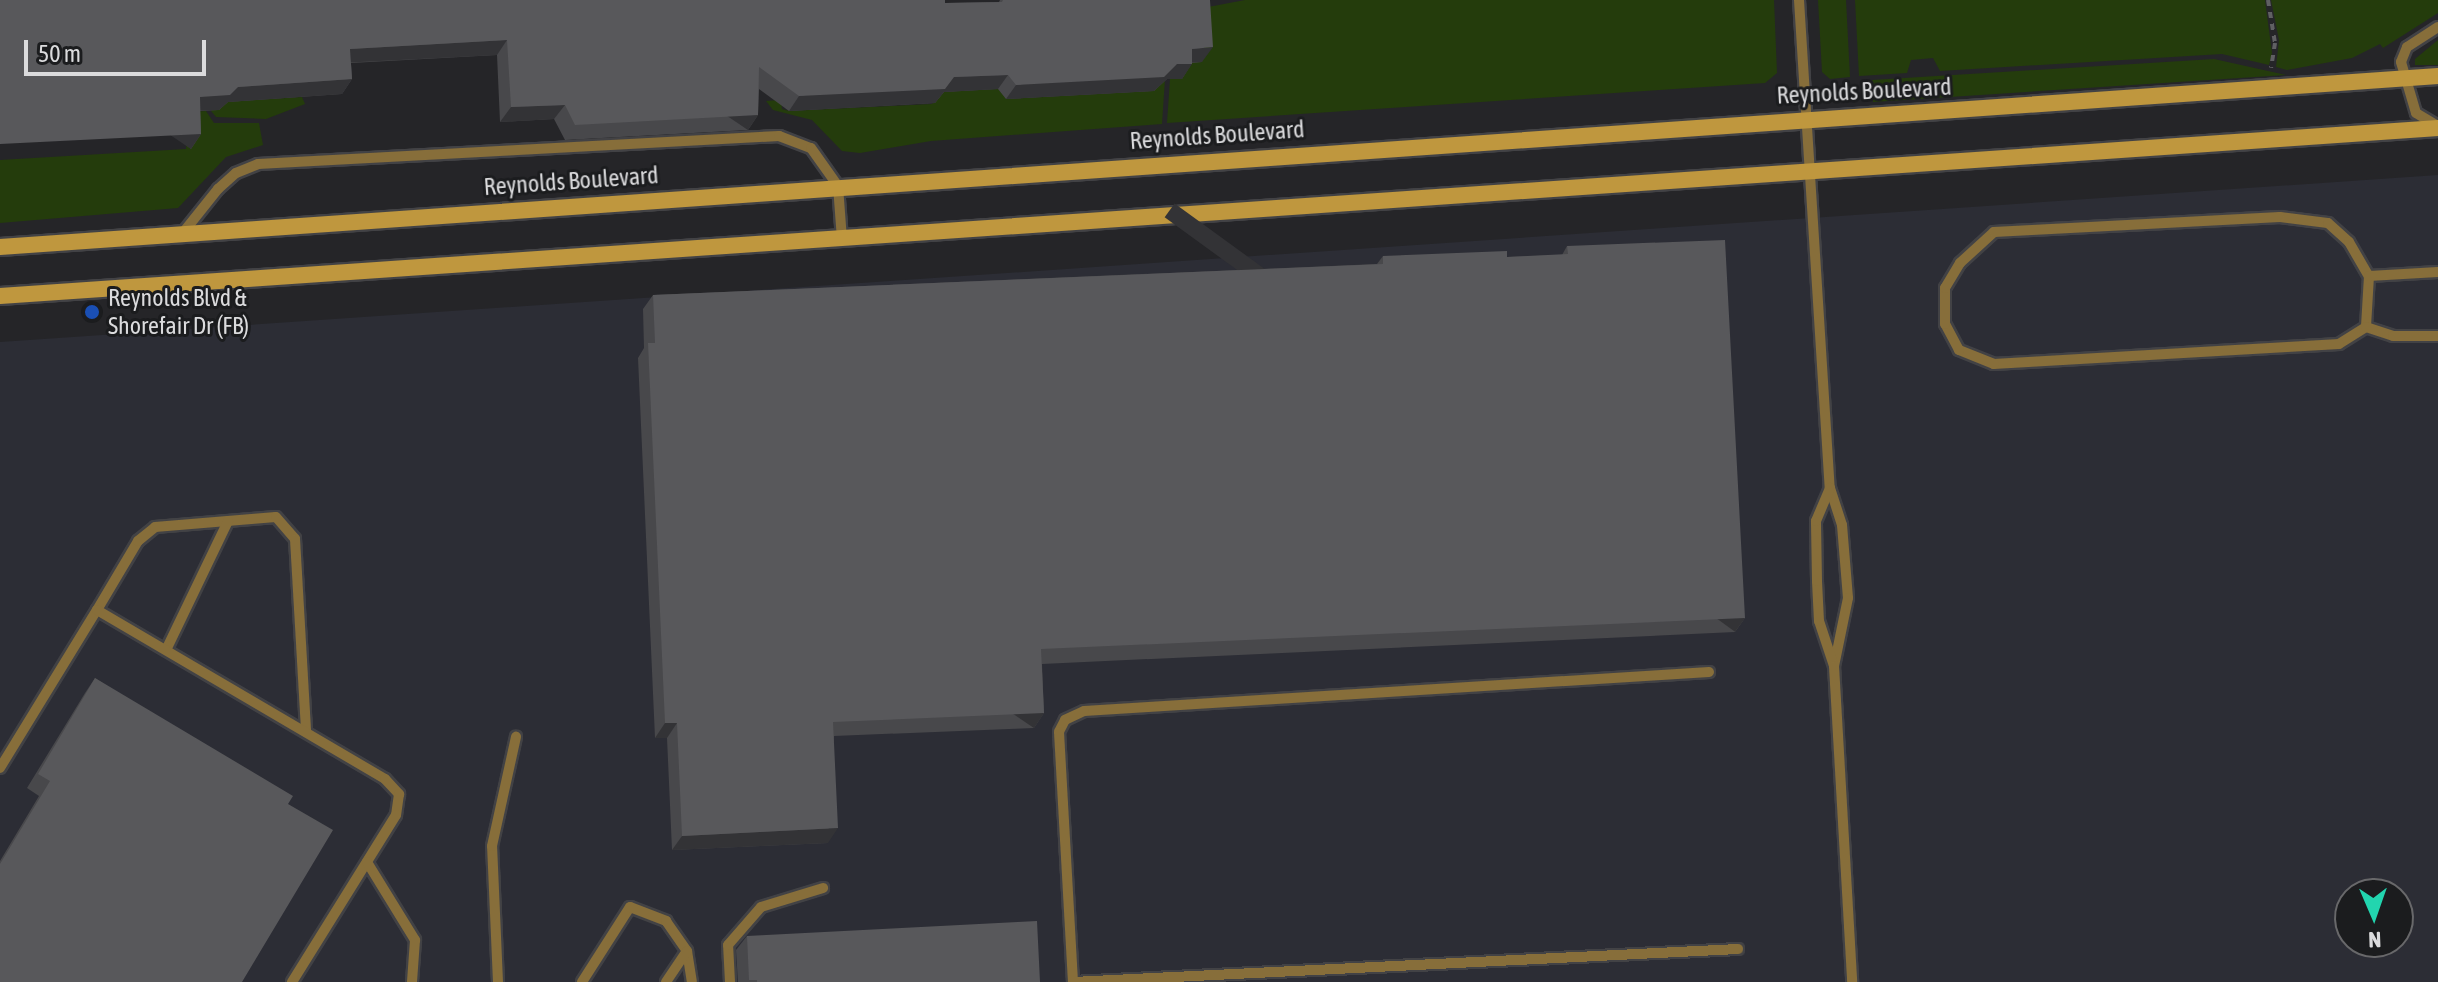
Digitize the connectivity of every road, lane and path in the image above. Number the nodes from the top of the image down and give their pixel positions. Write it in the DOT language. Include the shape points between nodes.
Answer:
graph roads {
  1 [pos="1799,0"];
  2 [pos="2268,0"];
  3 [pos="2438,27"];
  4 [pos="2271,68"];
  5 [pos="2438,76"];
  6 [pos="2405,78"];
  7 [pos="1805,118"];
  8 [pos="2438,127"];
  9 [pos="1809,172"];
  10 [pos="838,186"];
  11 [pos="182,234"];
  12 [pos="842,239"];
  13 [pos="0,247"];
  14 [pos="2438,272"];
  15 [pos="2369,276"];
  16 [pos="0,296"];
  17 [pos="2366,327"];
  18 [pos="2438,336"];
  19 [pos="1830,488"];
  20 [pos="228,521"];
  21 [pos="97,610"];
  22 [pos="167,648"];
  23 [pos="1834,666"];
  24 [pos="1709,672"];
  25 [pos="306,731"];
  26 [pos="516,737"];
  27 [pos="0,768"];
  28 [pos="367,862"];
  29 [pos="823,888"];
  30 [pos="1738,949"];
  31 [pos="687,951"];
  32 [pos="292,982"];
  33 [pos="412,982"];
  34 [pos="498,982"];
  35 [pos="582,982"];
  36 [pos="666,982"];
  37 [pos="692,982"];
  38 [pos="730,982"];
  39 [pos="1852,982"];
  1 -- 7 [label="lane"];
  2 -- 4 [label="path" via="2275,43"];
  3 -- 6 [label="lane" via="2403,52"];
  5 -- 6 [label="main road, Reynolds Boulevard"];
  6 -- 7 [label="main road, Reynolds Boulevard"];
  6 -- 8 [label="lane" via="2416,113"];
  7 -- 9 [label="lane"];
  7 -- 10 [label="main road, Reynolds Boulevard"];
  8 -- 9 [label="main road"];
  9 -- 12 [label="main road"];
  9 -- 19 [label="lane"];
  10 -- 11 [label="main road, Reynolds Boulevard"];
  10 -- 11 [label="lane" via="811,148 779,136 258,164 236,173 218,189"];
  10 -- 12 [label="lane"];
  11 -- 13 [label="main road, Reynolds Boulevard"];
  12 -- 16 [label="main road"];
  14 -- 15 [label="lane"];
  15 -- 17 [label="lane"];
  15 -- 17 [label="lane" via="2349,242 2328,223 2280,217 1994,232 1960,263 1945,288 1945,324 1959,350 1994,364 2339,344"];
  17 -- 18 [label="lane" via="2393,336"];
  19 -- 23 [label="lane" via="1842,525 1848,598"];
  19 -- 23 [label="lane" via="1816,521 1817,581 1819,621"];
  20 -- 21 [label="lane" via="155,527 138,541"];
  20 -- 22 [label="lane"];
  20 -- 25 [label="lane" via="276,517 295,539"];
  21 -- 22 [label="lane"];
  21 -- 27 [label="lane"];
  22 -- 25 [label="lane"];
  23 -- 39 [label="lane"];
  24 -- 30 [label="lane" via="1074,715 1059,732 1073,982"];
  25 -- 28 [label="lane" via="385,779 399,794 396,815"];
  26 -- 34 [label="lane" via="492,846"];
  28 -- 32 [label="lane"];
  28 -- 33 [label="lane" via="415,940"];
  29 -- 38 [label="lane" via="761,907 728,945"];
  31 -- 35 [label="lane" via="666,921 630,907"];
  31 -- 36 [label="lane"];
  31 -- 37 [label="lane"];
}
